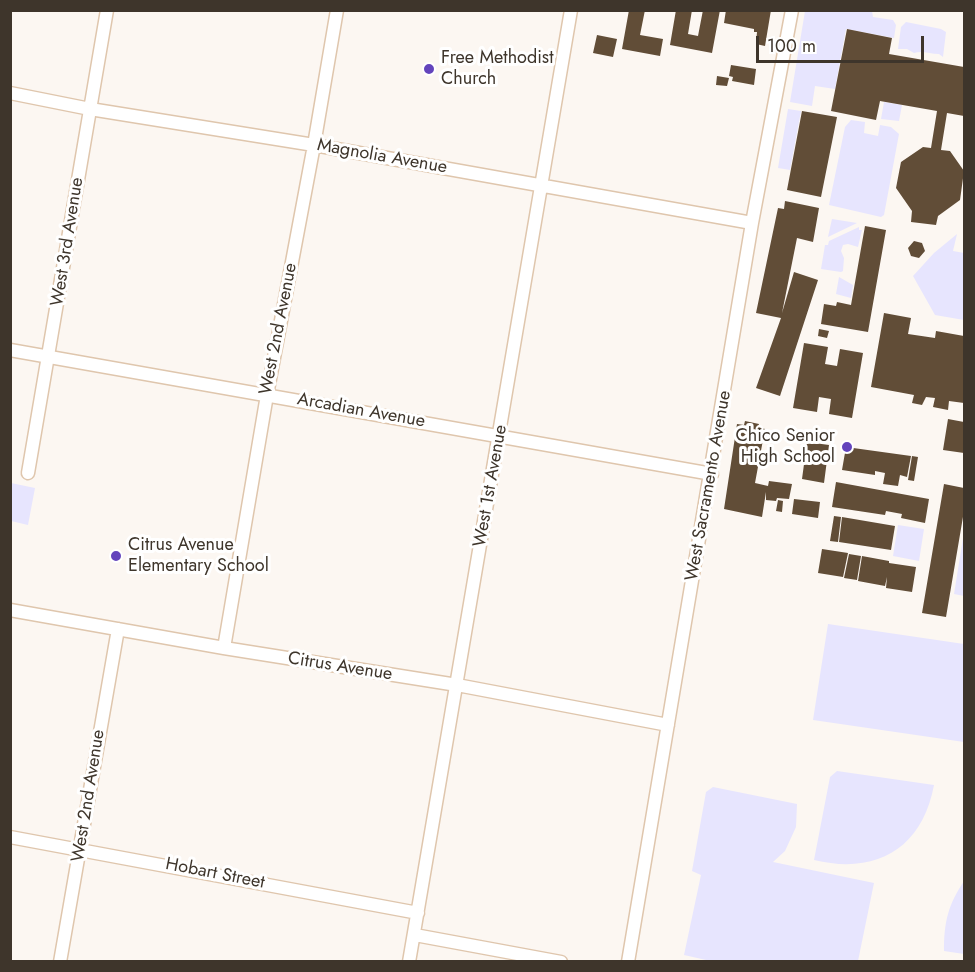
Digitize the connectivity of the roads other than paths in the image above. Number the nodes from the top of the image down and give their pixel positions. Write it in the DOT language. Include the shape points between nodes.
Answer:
graph roads {
  1 [pos="107,10"];
  2 [pos="337,10"];
  3 [pos="571,10"];
  4 [pos="792,10"];
  5 [pos="10,93"];
  6 [pos="90,109"];
  7 [pos="314,145"];
  8 [pos="542,186"];
  9 [pos="752,224"];
  10 [pos="10,350"];
  11 [pos="49,357"];
  12 [pos="267,395"];
  13 [pos="500,436"];
  14 [pos="28,473"];
  15 [pos="712,474"];
  16 [pos="10,610"];
  17 [pos="118,629"];
  18 [pos="224,648"];
  19 [pos="457,685"];
  20 [pos="668,725"];
  21 [pos="10,837"];
  22 [pos="81,849"];
  23 [pos="418,913"];
  24 [pos="415,935"];
  25 [pos="60,962"];
  26 [pos="410,962"];
  27 [pos="561,962"];
  28 [pos="628,962"];
  1 -- 6 [label="street, West 3rd Avenue"];
  2 -- 7 [label="street, West 2nd Avenue"];
  3 -- 8 [label="street, West 1st Avenue"];
  4 -- 9 [label="street, West Sacramento Avenue"];
  5 -- 6 [label="street, Magnolia Avenue"];
  6 -- 7 [label="street, Magnolia Avenue"];
  6 -- 11 [label="street, West 3rd Avenue"];
  7 -- 8 [label="street, Magnolia Avenue"];
  7 -- 12 [label="street, West 2nd Avenue"];
  8 -- 9 [label="street, Magnolia Avenue"];
  8 -- 13 [label="street, West 1st Avenue"];
  9 -- 15 [label="street, West Sacramento Avenue"];
  10 -- 11 [label="street, Arcadian Avenue"];
  11 -- 12 [label="street, Arcadian Avenue"];
  11 -- 14 [label="street, West 3rd Avenue"];
  12 -- 13 [label="street, Arcadian Avenue"];
  12 -- 18 [label="street, West 2nd Avenue"];
  13 -- 15 [label="street, Arcadian Avenue"];
  13 -- 19 [label="street, West 1st Avenue"];
  15 -- 20 [label="street, West Sacramento Avenue"];
  16 -- 17 [label="street, Citrus Avenue"];
  17 -- 18 [label="street, Citrus Avenue"];
  17 -- 22 [label="street, West 2nd Avenue"];
  18 -- 19 [label="street, Citrus Avenue"];
  19 -- 20 [label="street, Citrus Avenue"];
  19 -- 23 [label="street, West 1st Avenue"];
  20 -- 28 [label="street, West Sacramento Avenue"];
  21 -- 22 [label="street, Hobart Street"];
  22 -- 23 [label="street, Hobart Street"];
  22 -- 25 [label="street, West 2nd Avenue"];
  23 -- 24 [label="street, West 1st Avenue"];
  24 -- 26 [label="street, West 1st Avenue"];
  24 -- 27 [label="street"];
}
